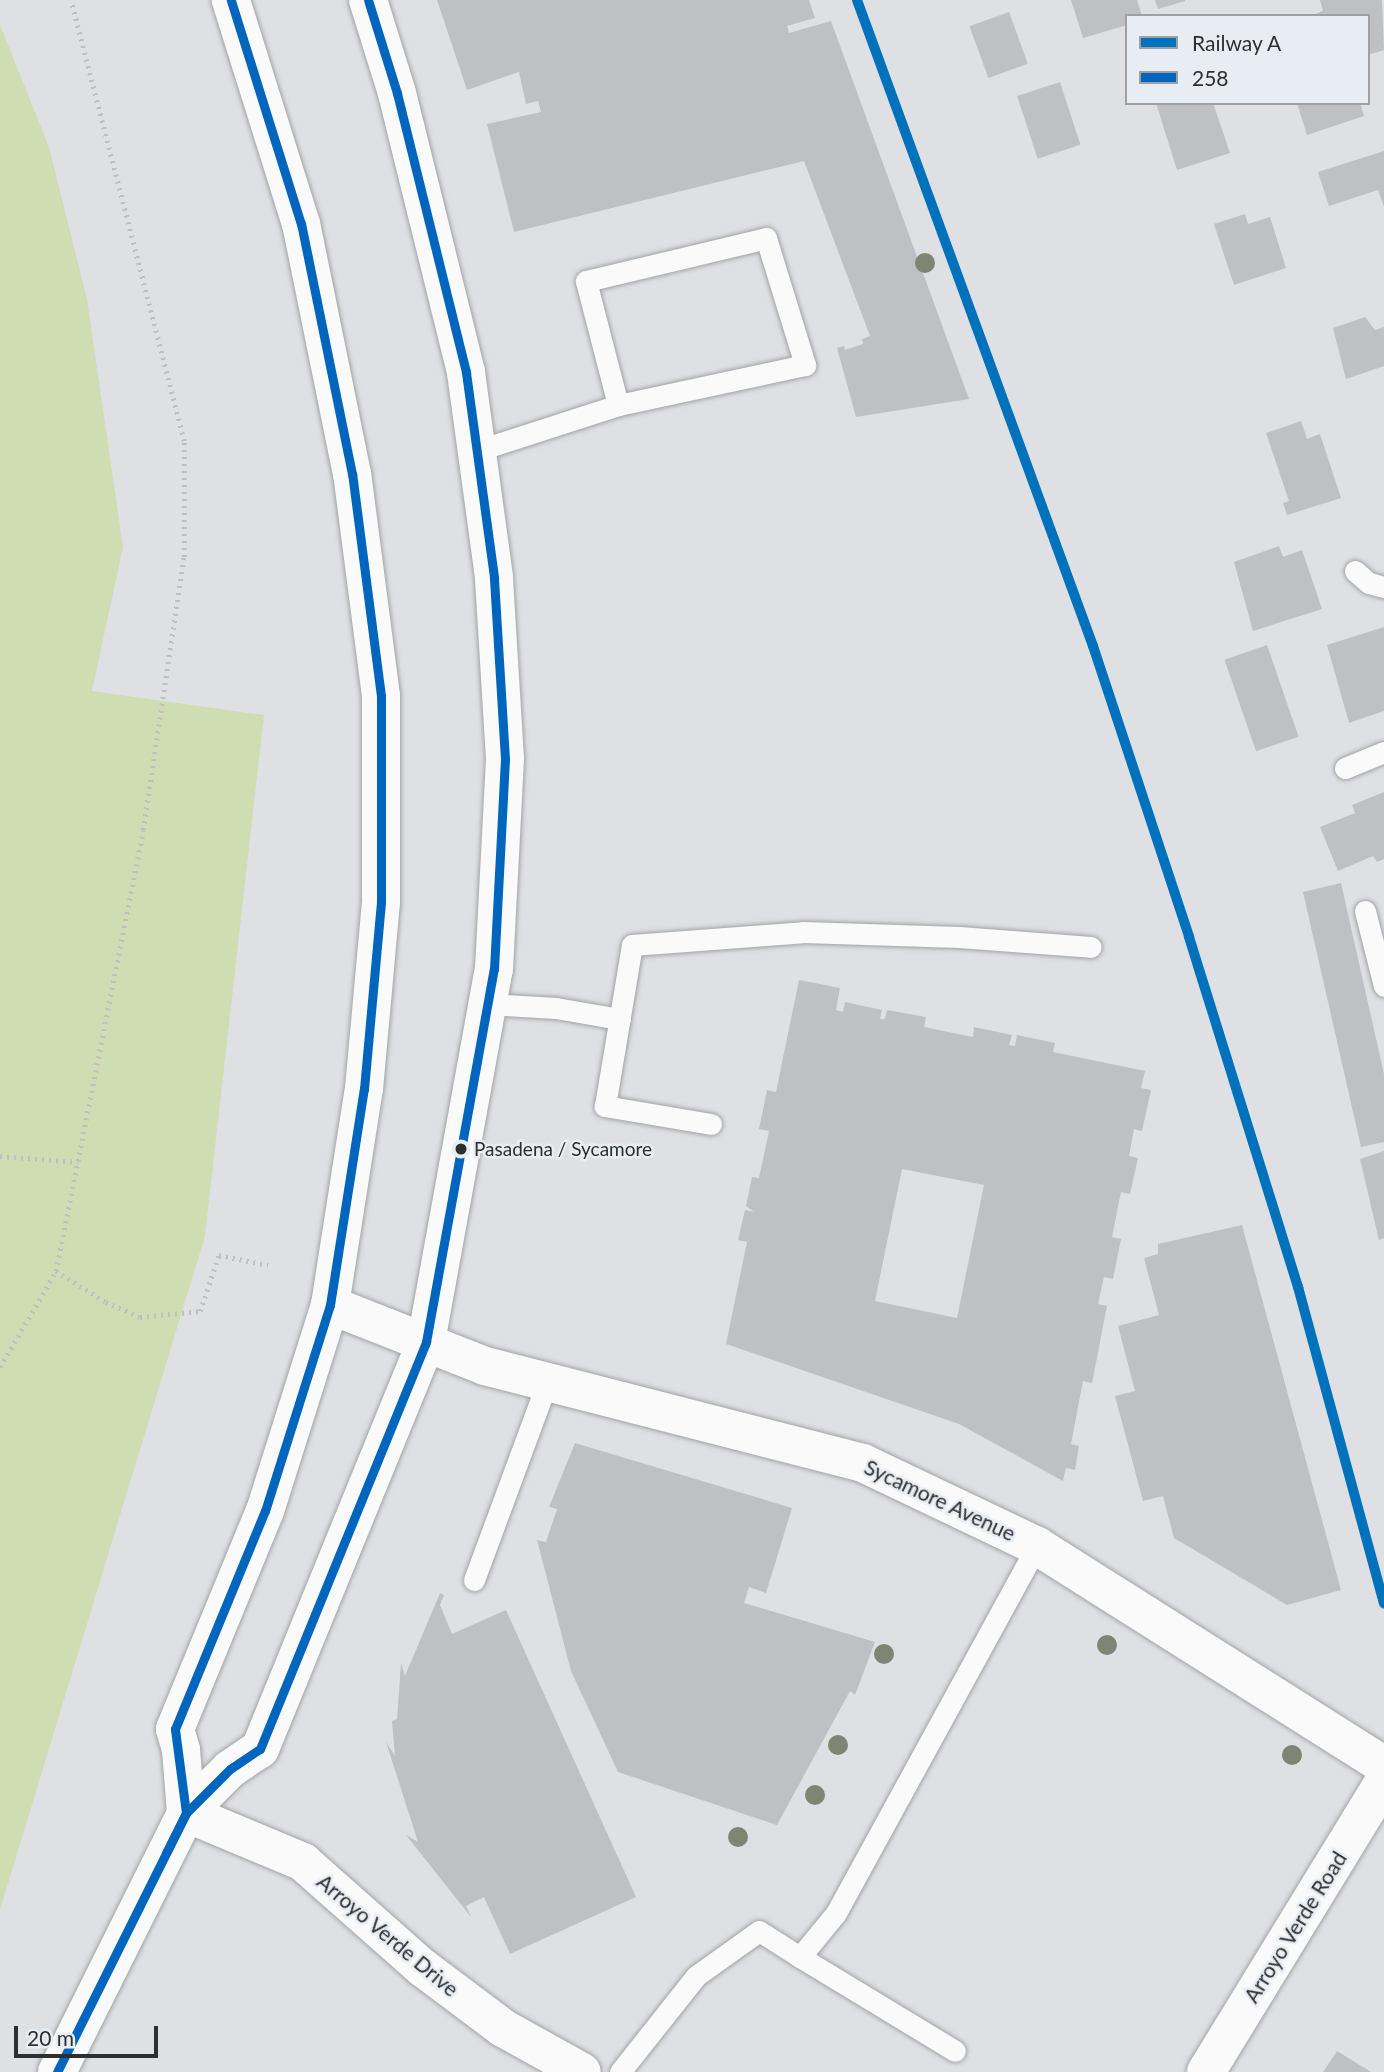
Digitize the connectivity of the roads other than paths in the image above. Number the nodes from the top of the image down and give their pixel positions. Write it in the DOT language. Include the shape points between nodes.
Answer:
graph roads {
  1 [pos="231,0"];
  2 [pos="368,0"];
  3 [pos="618,405"];
  4 [pos="476,451"];
  5 [pos="1355,571"];
  6 [pos="1384,587"];
  7 [pos="1384,752"];
  8 [pos="1345,768"];
  9 [pos="1364,911"];
  10 [pos="1090,947"];
  11 [pos="1384,986"];
  12 [pos="488,1004"];
  13 [pos="620,1020"];
  14 [pos="711,1124"];
  15 [pos="330,1305"];
  16 [pos="426,1342"];
  17 [pos="547,1383"];
  18 [pos="1037,1546"];
  19 [pos="474,1580"];
  20 [pos="1384,1765"];
  21 [pos="1384,1782"];
  22 [pos="186,1813"];
  23 [pos="800,1957"];
  24 [pos="955,2051"];
  25 [pos="57,2072"];
  26 [pos="582,2072"];
  27 [pos="620,2072"];
  28 [pos="1206,2072"];
  1 -- 15 [label="main road" via="301,224 352,474 381,696 381,902 364,1089"];
  2 -- 4 [label="main road" via="397,93 463,359"];
  3 -- 3 [label="lane" via="805,365 766,238 586,281"];
  3 -- 4 [label="lane"];
  4 -- 12 [label="main road" via="494,577 505,759"];
  5 -- 6 [label="lane" via="1369,583"];
  7 -- 8 [label="lane"];
  9 -- 11 [label="lane"];
  10 -- 13 [label="lane" via="803,932 632,945"];
  12 -- 13 [label="lane" via="556,1007"];
  12 -- 16 [label="main road"];
  13 -- 14 [label="lane" via="605,1106"];
  15 -- 16 [label="main road, Sycamore Avenue"];
  15 -- 22 [label="main road" via="265,1510 175,1728"];
  16 -- 17 [label="main road, Sycamore Avenue" via="485,1366"];
  16 -- 22 [label="main road" via="260,1749 230,1769"];
  17 -- 18 [label="main road, Sycamore Avenue" via="863,1463"];
  17 -- 19 [label="lane"];
  18 -- 20 [label="main road, Sycamore Avenue"];
  18 -- 23 [label="lane" via="836,1913"];
  21 -- 28 [label="main road, Arroyo Verde Road"];
  22 -- 25 [label="main road"];
  22 -- 26 [label="main road, Arroyo Verde Drive" via="303,1862 423,1968 503,2028"];
  23 -- 24 [label="lane"];
  23 -- 27 [label="lane" via="759,1931 696,1976"];
}
